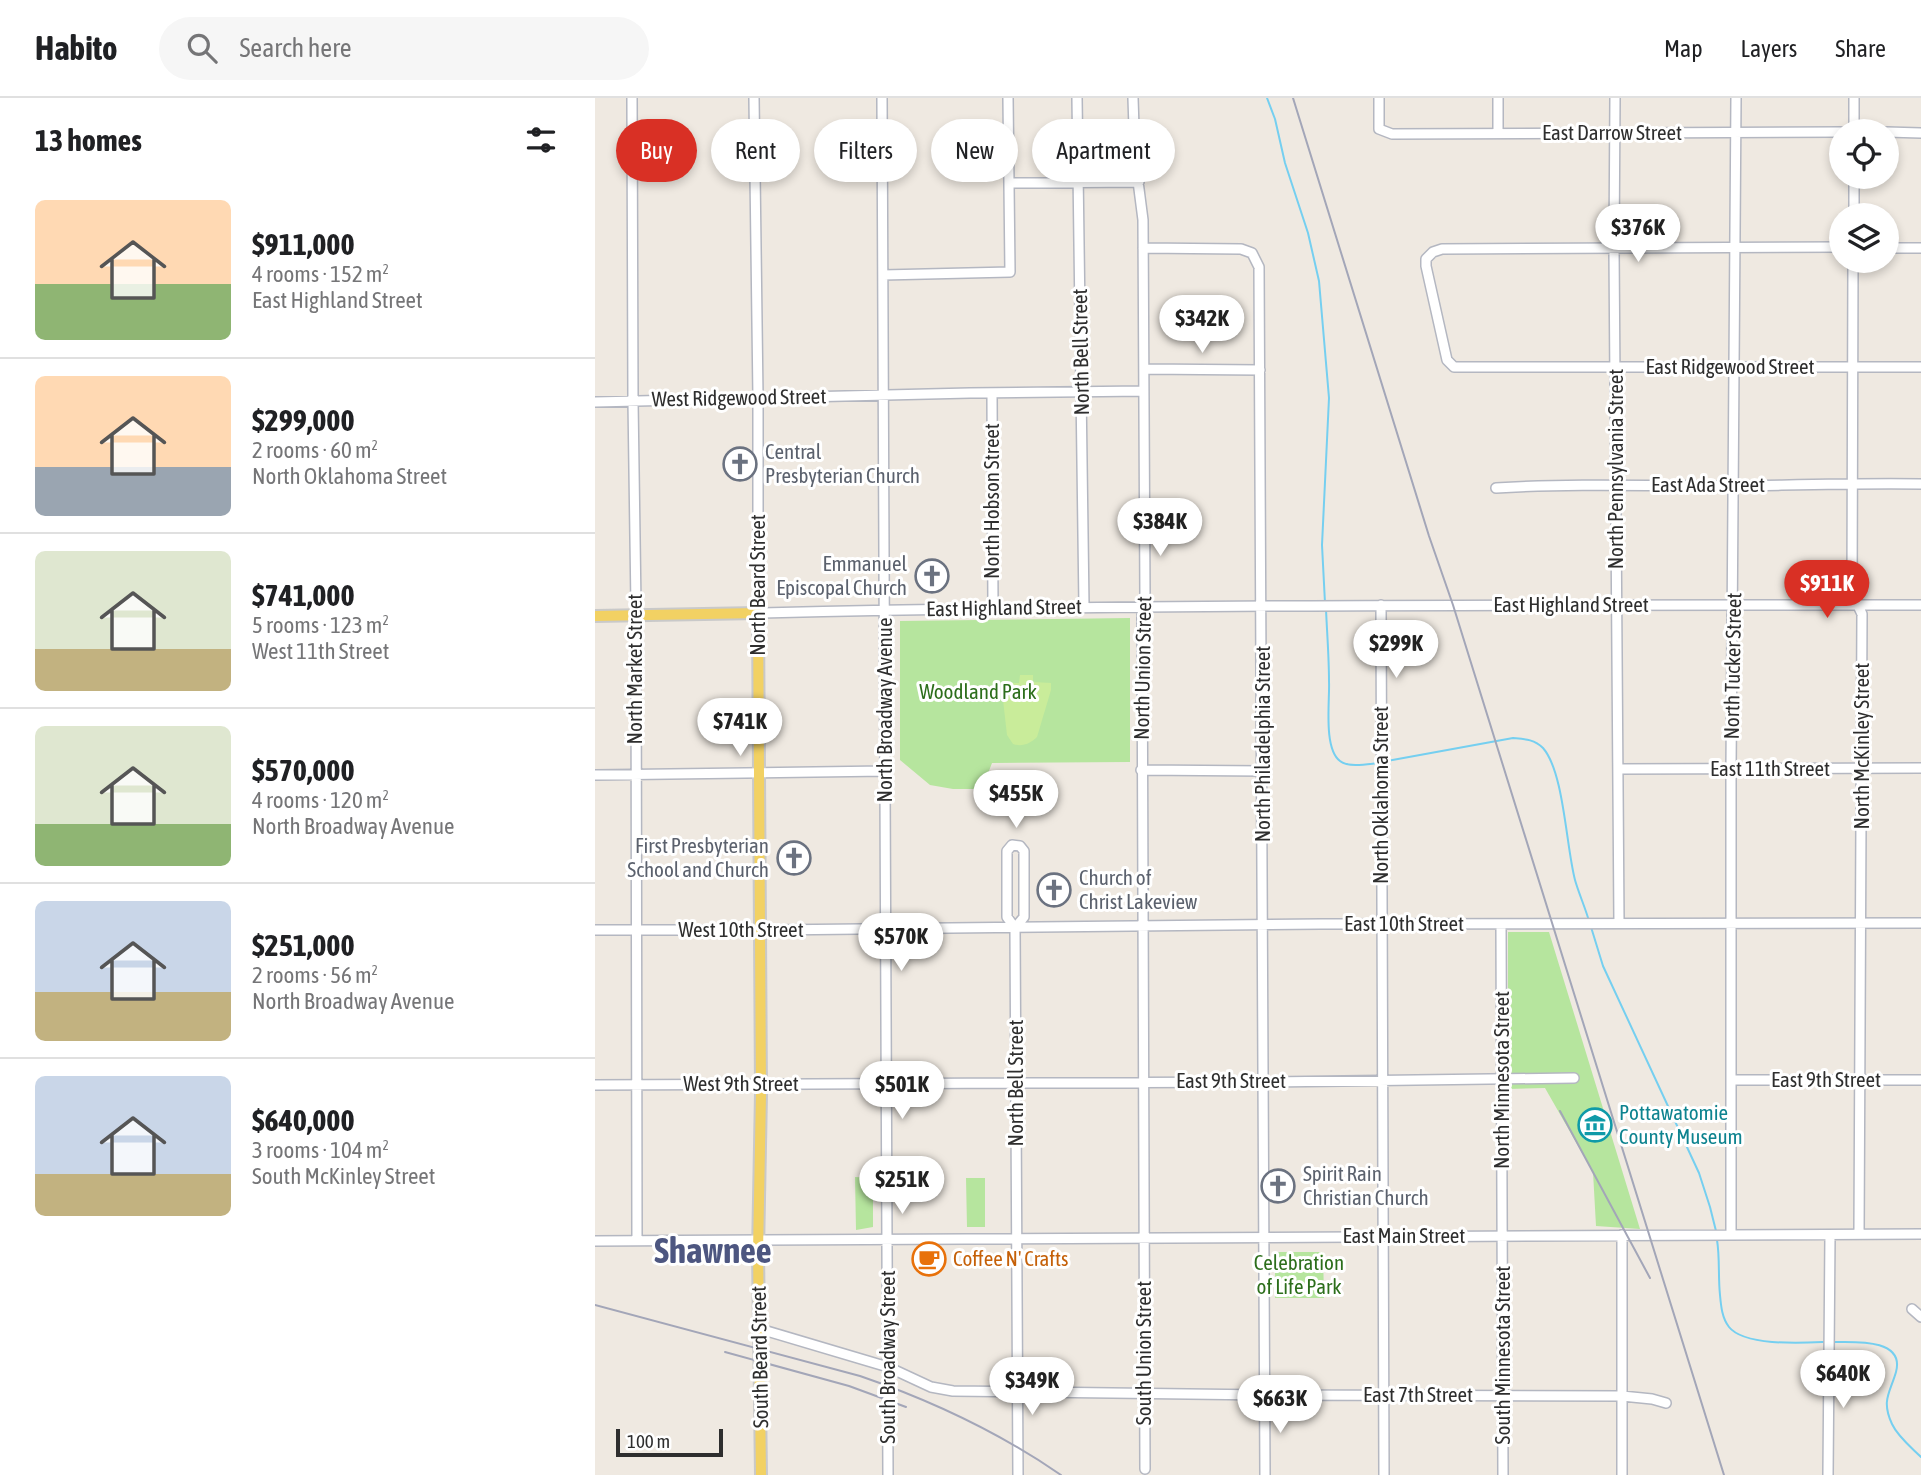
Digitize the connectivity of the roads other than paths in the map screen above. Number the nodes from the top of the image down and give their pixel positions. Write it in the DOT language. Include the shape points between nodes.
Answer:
graph roads {
  1 [pos="632,98"];
  2 [pos="754,98"];
  3 [pos="882,98"];
  4 [pos="1008,98"];
  5 [pos="1077,98"];
  6 [pos="1133,98"];
  7 [pos="1378,98"];
  8 [pos="1498,98"];
  9 [pos="1615,98"];
  10 [pos="1736,98"];
  11 [pos="1854,98"];
  12 [pos="1134,119"];
  13 [pos="1854,119"];
  14 [pos="1735,132"];
  15 [pos="1829,132"];
  16 [pos="1899,132"];
  17 [pos="1921,132"];
  18 [pos="1498,133"];
  19 [pos="1616,133"];
  20 [pos="1139,182"];
  21 [pos="1009,183"];
  22 [pos="1079,183"];
  23 [pos="1829,247"];
  24 [pos="1143,248"];
  25 [pos="1736,248"];
  26 [pos="1899,248"];
  27 [pos="1921,248"];
  28 [pos="1615,249"];
  29 [pos="1853,273"];
  30 [pos="883,275"];
  31 [pos="1616,366"];
  32 [pos="1853,367"];
  33 [pos="1921,367"];
  34 [pos="1735,368"];
  35 [pos="1144,369"];
  36 [pos="1260,370"];
  37 [pos="1082,391"];
  38 [pos="1144,391"];
  39 [pos="992,393"];
  40 [pos="883,395"];
  41 [pos="758,397"];
  42 [pos="633,401"];
  43 [pos="595,402"];
  44 [pos="1852,483"];
  45 [pos="1921,484"];
  46 [pos="1616,485"];
  47 [pos="1734,486"];
  48 [pos="1496,488"];
  49 [pos="1618,604"];
  50 [pos="1381,605"];
  51 [pos="1733,605"];
  52 [pos="1858,606"];
  53 [pos="1921,606"];
  54 [pos="1084,607"];
  55 [pos="1143,607"];
  56 [pos="1262,607"];
  57 [pos="993,608"];
  58 [pos="884,611"];
  59 [pos="758,613"];
  60 [pos="636,615"];
  61 [pos="595,616"];
  62 [pos="1861,768"];
  63 [pos="1921,768"];
  64 [pos="1618,769"];
  65 [pos="1731,769"];
  66 [pos="1141,770"];
  67 [pos="885,771"];
  68 [pos="1263,771"];
  69 [pos="759,773"];
  70 [pos="635,774"];
  71 [pos="595,775"];
  72 [pos="1619,923"];
  73 [pos="1861,923"];
  74 [pos="1921,923"];
  75 [pos="1382,924"];
  76 [pos="1501,924"];
  77 [pos="1732,924"];
  78 [pos="1264,925"];
  79 [pos="1143,926"];
  80 [pos="1015,928"];
  81 [pos="886,929"];
  82 [pos="595,930"];
  83 [pos="636,930"];
  84 [pos="760,930"];
  85 [pos="1574,1078"];
  86 [pos="1382,1080"];
  87 [pos="1502,1080"];
  88 [pos="1732,1080"];
  89 [pos="1860,1080"];
  90 [pos="1921,1080"];
  91 [pos="1144,1081"];
  92 [pos="1016,1082"];
  93 [pos="1264,1082"];
  94 [pos="887,1083"];
  95 [pos="637,1084"];
  96 [pos="761,1084"];
  97 [pos="595,1085"];
  98 [pos="1729,1234"];
  99 [pos="1859,1234"];
  100 [pos="1921,1234"];
  101 [pos="1622,1235"];
  102 [pos="1830,1235"];
  103 [pos="1384,1236"];
  104 [pos="1502,1236"];
  105 [pos="1265,1237"];
  106 [pos="1017,1238"];
  107 [pos="1143,1238"];
  108 [pos="888,1239"];
  109 [pos="637,1240"];
  110 [pos="758,1240"];
  111 [pos="595,1241"];
  112 [pos="1912,1309"];
  113 [pos="1921,1317"];
  114 [pos="760,1329"];
  115 [pos="888,1367"];
  116 [pos="1017,1393"];
  117 [pos="1144,1394"];
  118 [pos="1265,1395"];
  119 [pos="1383,1395"];
  120 [pos="1503,1395"];
  121 [pos="1622,1396"];
  122 [pos="1666,1403"];
  123 [pos="1145,1469"];
  124 [pos="761,1475"];
  125 [pos="888,1475"];
  126 [pos="1018,1475"];
  127 [pos="1265,1475"];
  128 [pos="1384,1475"];
  129 [pos="1503,1475"];
  130 [pos="1622,1475"];
  131 [pos="1828,1475"];
  1 -- 42 [label="street, North Market Street"];
  2 -- 41 [label="street, North Beard Street"];
  3 -- 30 [label="street, North Broadway Avenue"];
  4 -- 21 [label="street"];
  5 -- 22 [label="street, North Bell Street"];
  6 -- 12 [label="street, North Union Street"];
  7 -- 18 [label="street, East Darrow Street" via="1380,129 1392,134"];
  8 -- 18 [label="street"];
  9 -- 19 [label="street, North Pennsylvania Street"];
  10 -- 14 [label="street, North Tucker Street"];
  11 -- 13 [label="street"];
  14 -- 15 [label="street, East Darrow Street"];
  14 -- 19 [label="street, East Darrow Street"];
  14 -- 25 [label="street, North Tucker Street"];
  16 -- 17 [label="street"];
  18 -- 19 [label="street, East Darrow Street"];
  19 -- 28 [label="street, North Pennsylvania Street"];
  20 -- 22 [label="street"];
  20 -- 24 [label="street, North Union Street"];
  21 -- 22 [label="street"];
  21 -- 30 [label="street" via="1010,272"];
  22 -- 37 [label="street, North Bell Street"];
  23 -- 25 [label="street"];
  24 -- 35 [label="street, North Union Street"];
  24 -- 36 [label="street, North Philadelphia Street" via="1252,253 1259,267"];
  25 -- 28 [label="street"];
  25 -- 34 [label="street, North Tucker Street"];
  26 -- 27 [label="street"];
  28 -- 31 [label="street, North Pennsylvania Street"];
  28 -- 31 [label="street, East Ridgewood Street" via="1442,249 1426,258 1447,360 1454,367"];
  29 -- 32 [label="street, North McKinley Street"];
  30 -- 40 [label="street, North Broadway Avenue"];
  31 -- 34 [label="street, East Ridgewood Street"];
  31 -- 46 [label="street, North Pennsylvania Street"];
  32 -- 33 [label="street, East Ridgewood Street"];
  32 -- 34 [label="street, East Ridgewood Street"];
  32 -- 44 [label="street, North McKinley Street"];
  34 -- 47 [label="street, North Tucker Street"];
  35 -- 36 [label="street"];
  35 -- 38 [label="street, North Union Street"];
  36 -- 56 [label="street, North Philadelphia Street"];
  37 -- 38 [label="street"];
  37 -- 39 [label="street"];
  37 -- 54 [label="street, North Bell Street"];
  38 -- 55 [label="street, North Union Street"];
  39 -- 40 [label="street"];
  39 -- 57 [label="street, North Hobson Street"];
  40 -- 41 [label="street, West Ridgewood Street"];
  40 -- 58 [label="street, North Broadway Avenue"];
  41 -- 42 [label="street, West Ridgewood Street"];
  41 -- 59 [label="street, North Beard Street"];
  42 -- 43 [label="street, West Ridgewood Street"];
  42 -- 60 [label="street, North Market Street"];
  44 -- 45 [label="street, East Ada Street"];
  44 -- 47 [label="street, East Ada Street"];
  44 -- 52 [label="street, North McKinley Street" via="1852,593"];
  46 -- 47 [label="street, East Ada Street"];
  46 -- 48 [label="street, East Ada Street"];
  46 -- 49 [label="street, North Pennsylvania Street"];
  47 -- 51 [label="street, North Tucker Street"];
  49 -- 50 [label="street, East Highland Street"];
  49 -- 51 [label="street, East Highland Street"];
  49 -- 64 [label="street, North Pennsylvania Street"];
  50 -- 56 [label="street, East Highland Street"];
  50 -- 75 [label="street, North Oklahoma Street"];
  51 -- 52 [label="street, East Highland Street"];
  51 -- 65 [label="street, North Tucker Street"];
  52 -- 53 [label="street, East Highland Street"];
  52 -- 62 [label="street, North McKinley Street" via="1862,614"];
  54 -- 55 [label="street, East Highland Street"];
  54 -- 57 [label="street, East Highland Street"];
  55 -- 56 [label="street, East Highland Street"];
  55 -- 66 [label="street, North Union Street"];
  56 -- 68 [label="street, North Philadelphia Street"];
  57 -- 58 [label="street, East Highland Street"];
  58 -- 59 [label="street, East Highland Street"];
  58 -- 67 [label="street, North Broadway Avenue"];
  59 -- 60 [label="main road"];
  59 -- 69 [label="main road, North Beard Street"];
  60 -- 61 [label="main road"];
  60 -- 70 [label="street, North Market Street"];
  62 -- 63 [label="street, East 11th Street"];
  62 -- 65 [label="street, East 11th Street"];
  62 -- 73 [label="street, North McKinley Street"];
  64 -- 65 [label="street, East 11th Street"];
  64 -- 72 [label="street, North Pennsylvania Street"];
  65 -- 77 [label="street, North Tucker Street"];
  66 -- 68 [label="street"];
  66 -- 79 [label="street, North Union Street"];
  67 -- 69 [label="street"];
  67 -- 81 [label="street, North Broadway Avenue"];
  68 -- 78 [label="street, North Philadelphia Street"];
  69 -- 70 [label="street"];
  69 -- 84 [label="main road, North Beard Street"];
  70 -- 71 [label="street"];
  70 -- 83 [label="street, North Market Street"];
  72 -- 76 [label="street, East 10th Street"];
  72 -- 77 [label="street, East 10th Street"];
  73 -- 74 [label="street, East 10th Street"];
  73 -- 77 [label="street, East 10th Street"];
  73 -- 89 [label="street, North McKinley Street"];
  75 -- 76 [label="street, East 10th Street"];
  75 -- 78 [label="street, East 10th Street"];
  75 -- 86 [label="street, North Oklahoma Street"];
  76 -- 87 [label="street, North Minnesota Street"];
  77 -- 88 [label="street, North Tucker Street"];
  78 -- 79 [label="street, East 10th Street"];
  78 -- 93 [label="street, North Philadelphia Street"];
  79 -- 80 [label="street, East 10th Street"];
  79 -- 91 [label="street, North Union Street"];
  80 -- 80 [label="street, North Bell Street" via="1024,917 1024,851 1012,845 1007,851 1007,917"];
  80 -- 81 [label="street, East 10th Street"];
  80 -- 92 [label="street, North Bell Street"];
  81 -- 84 [label="street, West 10th Street"];
  81 -- 94 [label="street, North Broadway Avenue"];
  82 -- 83 [label="street, West 10th Street"];
  83 -- 84 [label="street, West 10th Street"];
  83 -- 95 [label="street, North Market Street"];
  84 -- 96 [label="main road, North Beard Street"];
  85 -- 87 [label="street, East 9th Street"];
  86 -- 87 [label="street, East 9th Street"];
  86 -- 93 [label="street, East 9th Street"];
  86 -- 103 [label="street, North Oklahoma Street"];
  87 -- 104 [label="street, North Minnesota Street"];
  88 -- 89 [label="street, East 9th Street"];
  88 -- 98 [label="street, North Tucker Street"];
  89 -- 90 [label="street, East 9th Street"];
  89 -- 99 [label="street, North McKinley Street"];
  91 -- 92 [label="street, East 9th Street"];
  91 -- 93 [label="street, East 9th Street"];
  91 -- 107 [label="street, North Union Street"];
  92 -- 94 [label="street, East 9th Street"];
  92 -- 106 [label="street, North Bell Street"];
  93 -- 105 [label="street, North Philadelphia Street"];
  94 -- 96 [label="street, West 9th Street"];
  94 -- 108 [label="street, North Broadway Avenue"];
  95 -- 96 [label="street, West 9th Street"];
  95 -- 97 [label="street, West 9th Street"];
  95 -- 109 [label="street, North Market Street"];
  96 -- 110 [label="main road, North Beard Street"];
  98 -- 101 [label="street, East Main Street"];
  98 -- 102 [label="street, East Main Street"];
  99 -- 100 [label="street, East Main Street"];
  99 -- 102 [label="street, East Main Street"];
  101 -- 104 [label="street, East Main Street"];
  101 -- 121 [label="street"];
  102 -- 131 [label="street"];
  103 -- 104 [label="street, East Main Street"];
  103 -- 105 [label="street, East Main Street"];
  103 -- 119 [label="street, North Oklahoma Street"];
  104 -- 120 [label="street, South Minnesota Street"];
  105 -- 107 [label="street, East Main Street"];
  105 -- 118 [label="street, North Philadelphia Street"];
  106 -- 107 [label="street, East Main Street"];
  106 -- 108 [label="street, East Main Street"];
  106 -- 116 [label="street, North Bell Street"];
  107 -- 117 [label="street, South Union Street"];
  108 -- 110 [label="street, East Main Street"];
  108 -- 115 [label="street, South Broadway Street"];
  109 -- 110 [label="street, East Main Street"];
  109 -- 111 [label="street, East Main Street"];
  110 -- 114 [label="main road, South Beard Street"];
  112 -- 113 [label="street"];
  114 -- 115 [label="street, East 7th Street"];
  114 -- 124 [label="main road, South Beard Street"];
  115 -- 116 [label="street, East 7th Street" via="931,1387"];
  115 -- 125 [label="street, South Broadway Street"];
  116 -- 117 [label="street, East 7th Street"];
  116 -- 126 [label="street, North Bell Street"];
  117 -- 118 [label="street, East 7th Street"];
  117 -- 123 [label="street, South Union Street"];
  118 -- 119 [label="street, East 7th Street"];
  118 -- 127 [label="street, North Philadelphia Street"];
  119 -- 120 [label="street, East 7th Street"];
  119 -- 128 [label="street, North Oklahoma Street"];
  120 -- 121 [label="street, East 7th Street"];
  120 -- 129 [label="street, South Minnesota Street"];
  121 -- 122 [label="street, East 7th Street"];
  121 -- 130 [label="street"];
}
